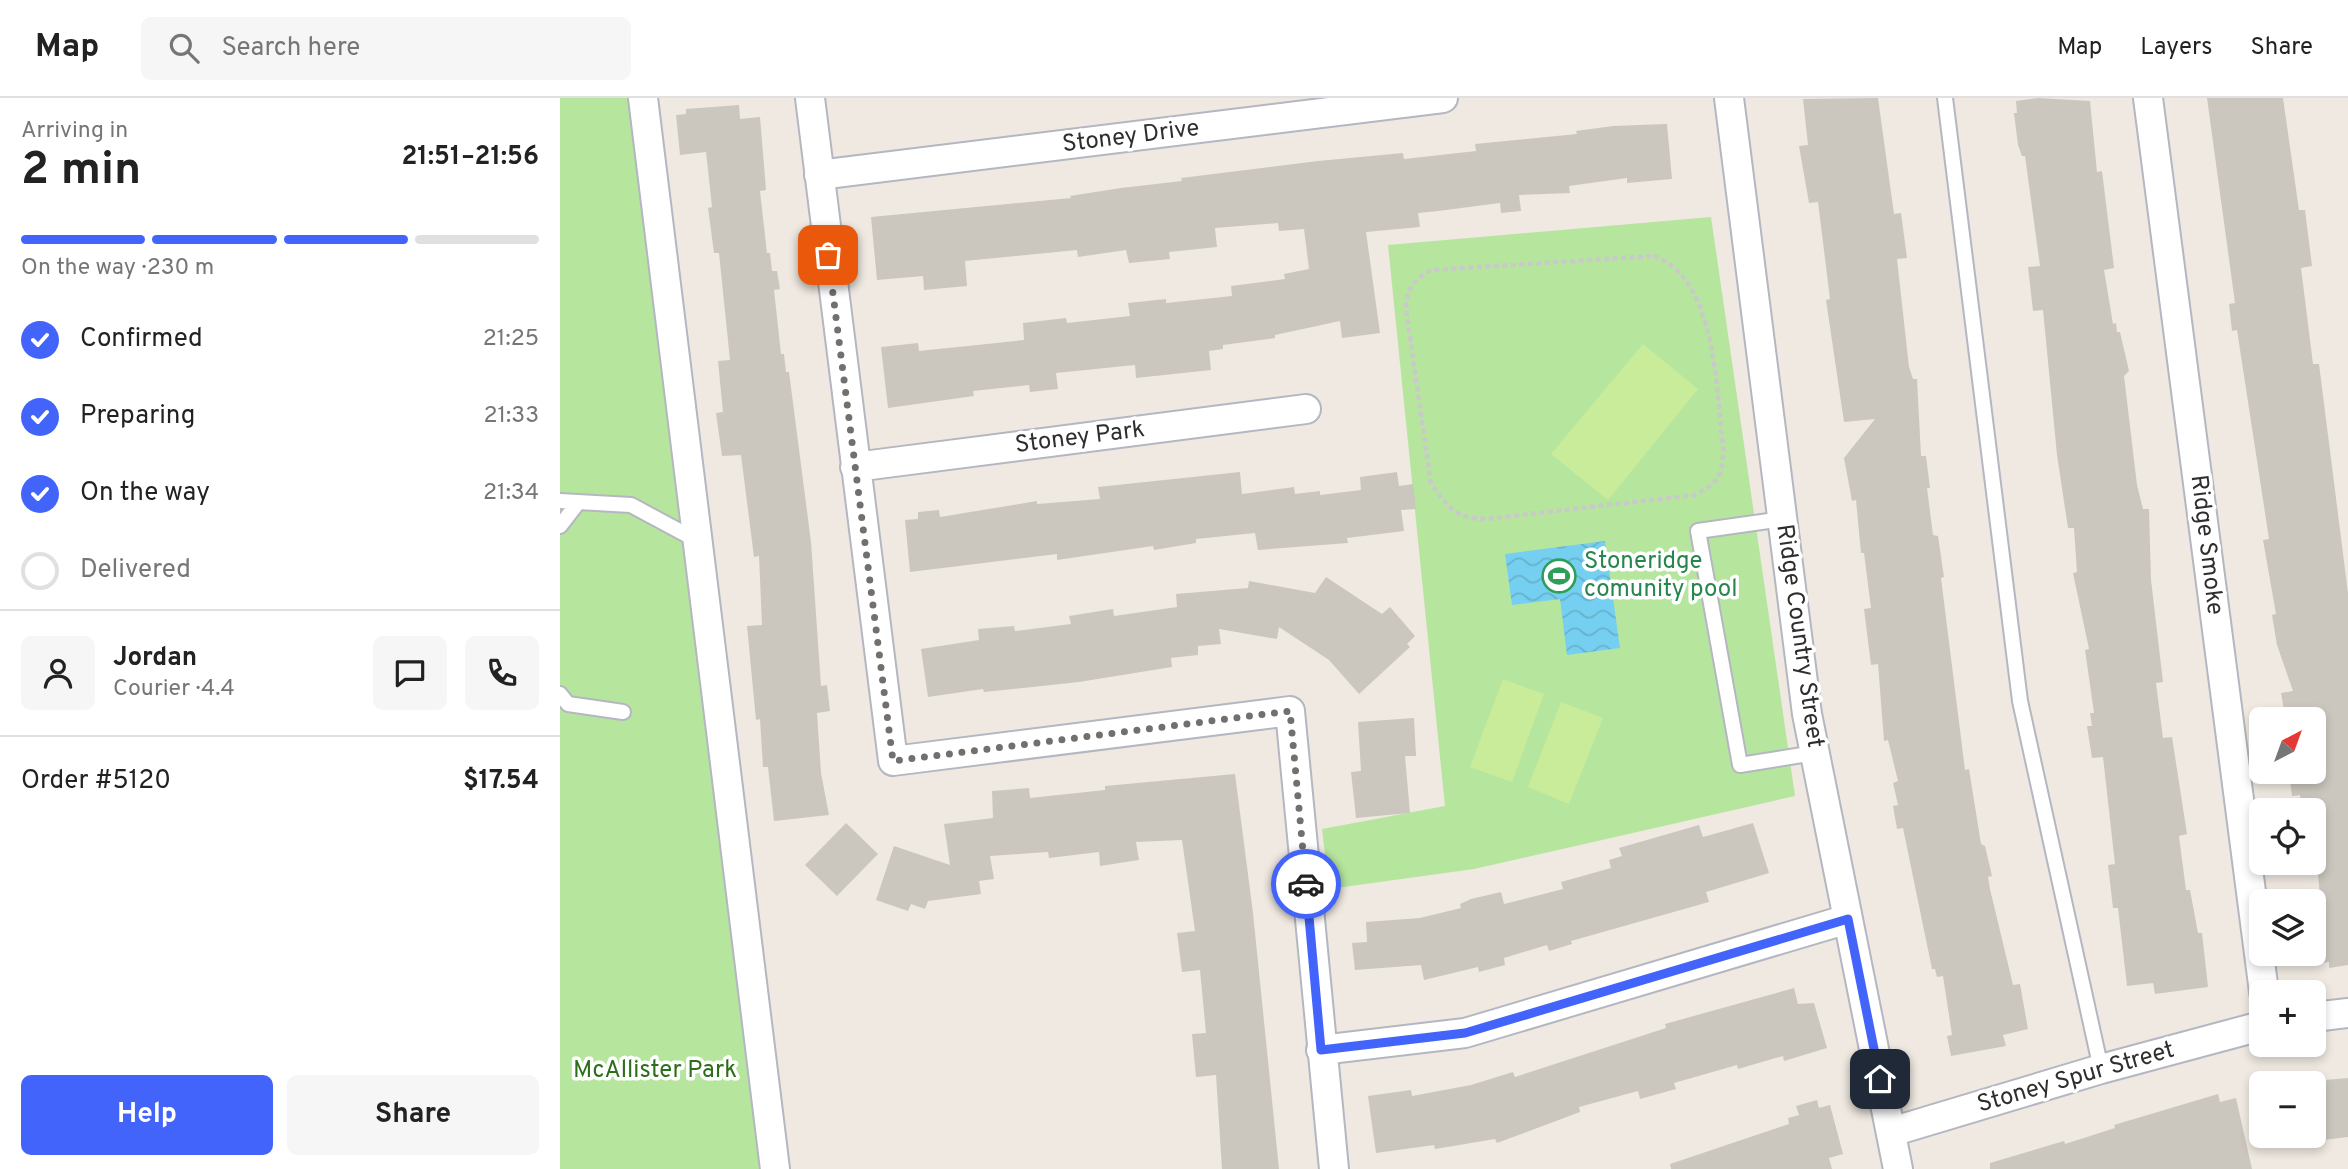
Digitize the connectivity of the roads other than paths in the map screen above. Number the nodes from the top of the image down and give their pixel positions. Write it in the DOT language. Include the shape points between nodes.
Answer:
graph roads {
  1 [pos="643,98"];
  2 [pos="810,98"];
  3 [pos="1443,98"];
  4 [pos="1729,98"];
  5 [pos="1945,98"];
  6 [pos="2148,98"];
  7 [pos="819,175"];
  8 [pos="1306,409"];
  9 [pos="855,467"];
  10 [pos="560,501"];
  11 [pos="577,503"];
  12 [pos="1783,519"];
  13 [pos="560,526"];
  14 [pos="698,541"];
  15 [pos="560,694"];
  16 [pos="623,712"];
  17 [pos="1815,753"];
  18 [pos="1848,919"];
  19 [pos="2262,980"];
  20 [pos="2348,1013"];
  21 [pos="2326,1016"];
  22 [pos="2249,1029"];
  23 [pos="1321,1050"];
  24 [pos="2101,1069"];
  25 [pos="1891,1132"];
  26 [pos="775,1169"];
  27 [pos="1334,1169"];
  28 [pos="1898,1169"];
  1 -- 14 [label="street"];
  2 -- 7 [label="street"];
  3 -- 7 [label="street, Stoney Drive"];
  4 -- 12 [label="street, Ridge Country Street"];
  5 -- 24 [label="lane" via="2020,701"];
  6 -- 19 [label="street, Ridge Smoke"];
  7 -- 9 [label="street"];
  8 -- 9 [label="street, Stoney Park"];
  9 -- 23 [label="street" via="893,761 1290,711"];
  10 -- 11 [label="lane"];
  11 -- 13 [label="lane"];
  11 -- 14 [label="lane" via="631,505"];
  12 -- 17 [label="street, Ridge Country Street"];
  12 -- 17 [label="lane" via="1698,531 1740,765"];
  14 -- 26 [label="street"];
  15 -- 16 [label="lane" via="568,704"];
  17 -- 18 [label="street, Ridge Country Street"];
  18 -- 23 [label="street" via="1465,1033"];
  18 -- 25 [label="street, Ridge Country Street"];
  20 -- 21 [label="street"];
  22 -- 24 [label="street, Stoney Spur Street"];
  23 -- 27 [label="street"];
  24 -- 25 [label="street, Stoney Spur Street"];
  25 -- 28 [label="street, Ridge Country Street"];
}
